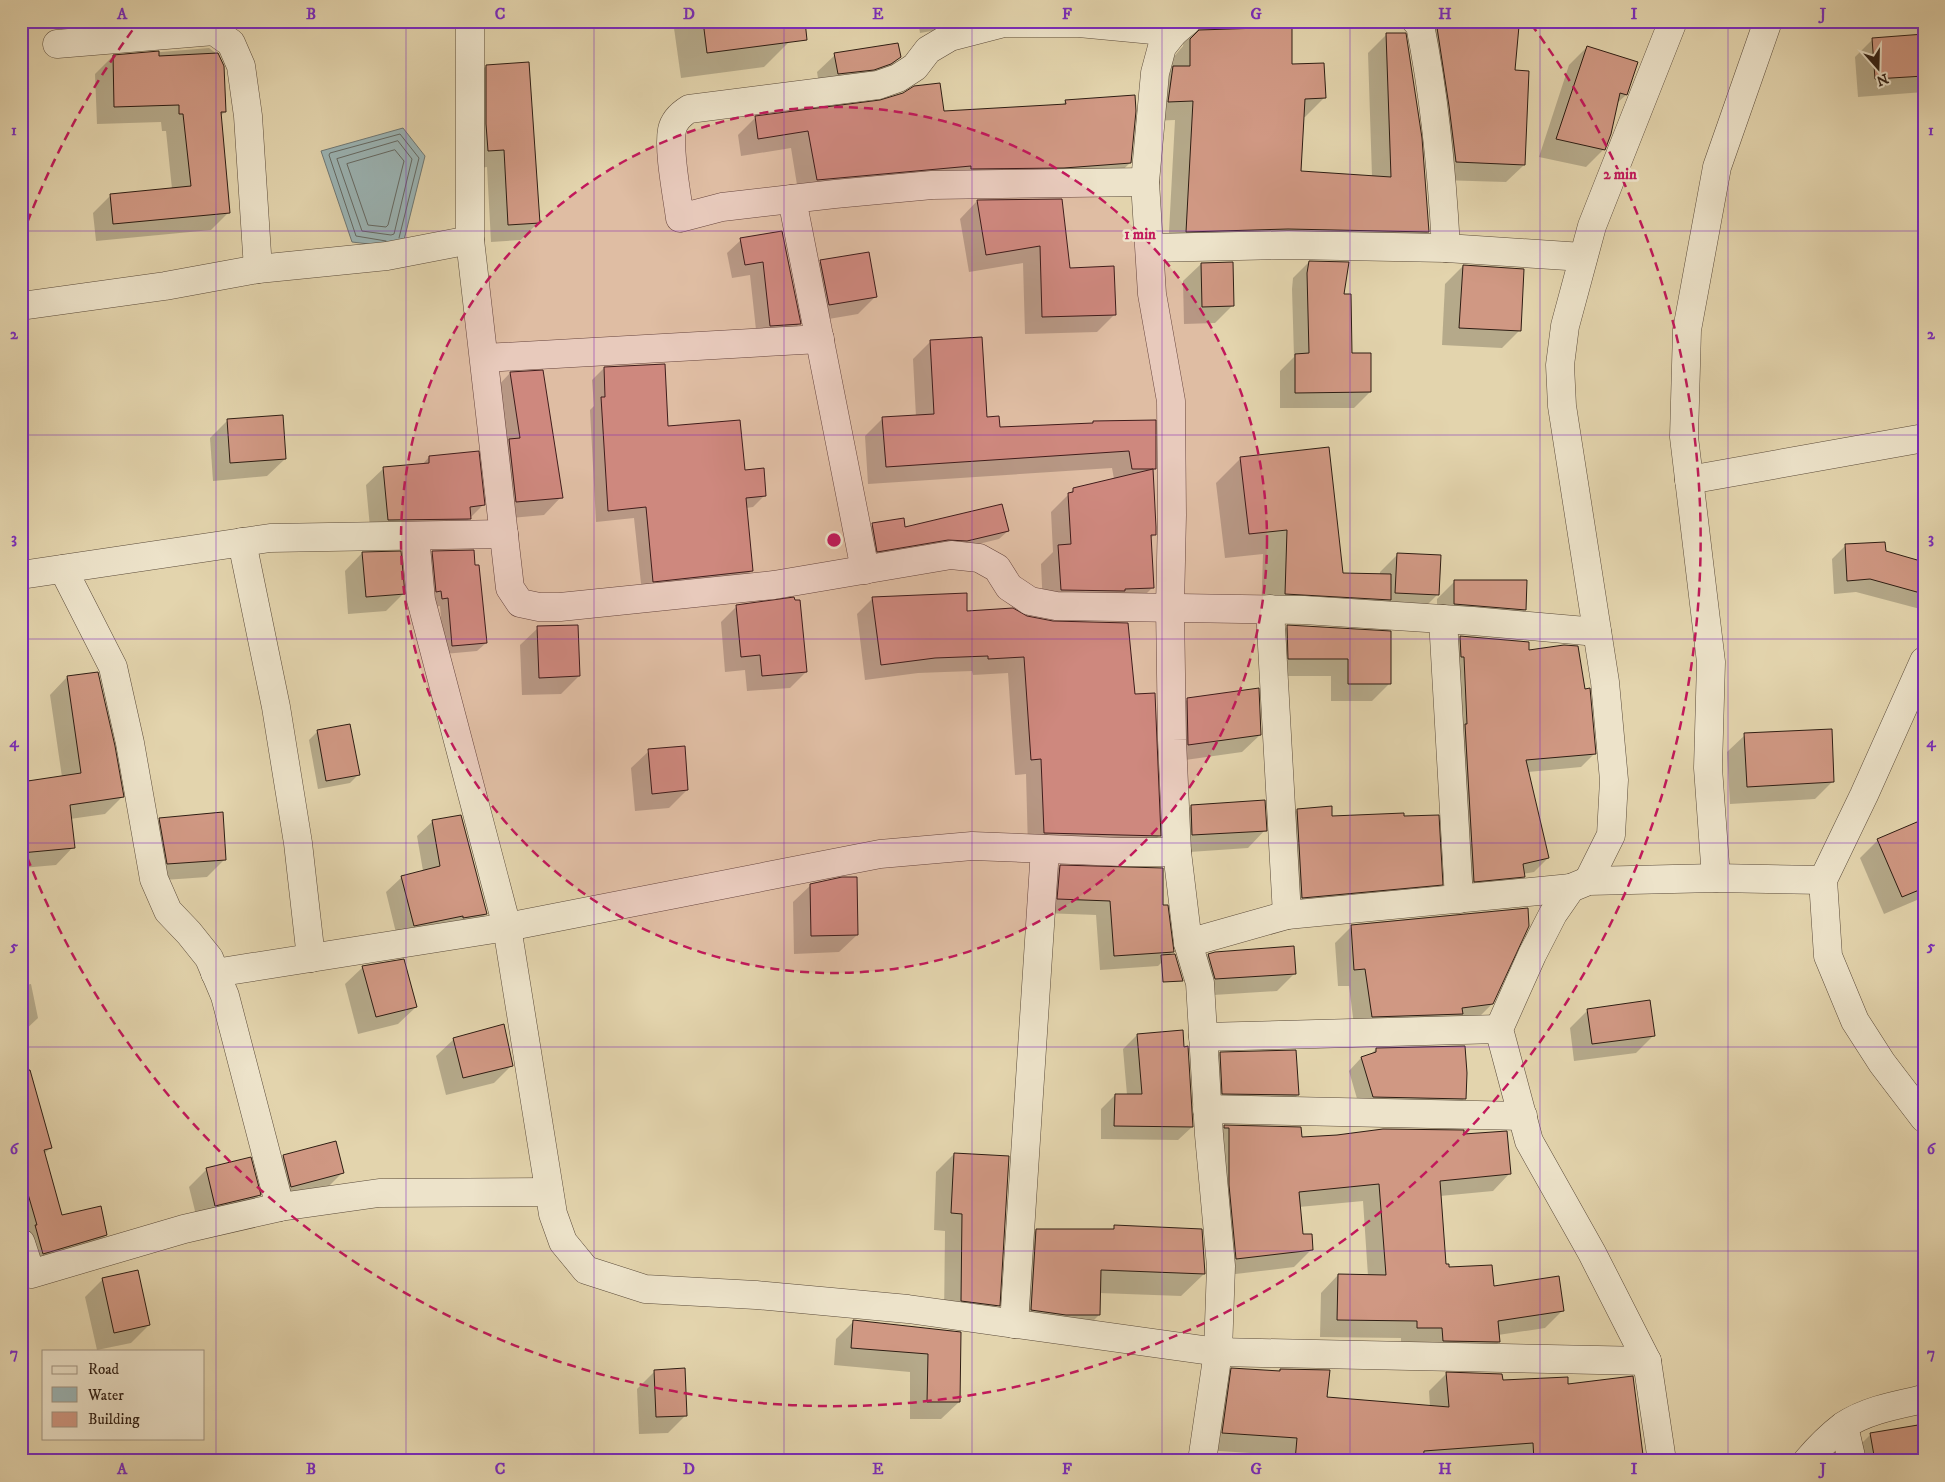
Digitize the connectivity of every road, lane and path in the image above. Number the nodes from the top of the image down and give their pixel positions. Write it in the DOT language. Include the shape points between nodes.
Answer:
graph roads {
  1 [pos="470,21"];
  2 [pos="1416,21"];
  3 [pos="1673,21"];
  4 [pos="1768,21"];
  5 [pos="1004,22"];
  6 [pos="1181,27"];
  7 [pos="57,44"];
  8 [pos="1145,182"];
  9 [pos="792,199"];
  10 [pos="470,240"];
  11 [pos="1150,248"];
  12 [pos="1446,248"];
  13 [pos="1584,257"];
  14 [pos="258,269"];
  15 [pos="21,306"];
  16 [pos="820,339"];
  17 [pos="485,358"];
  18 [pos="1924,438"];
  19 [pos="1689,480"];
  20 [pos="504,534"];
  21 [pos="415,536"];
  22 [pos="242,542"];
  23 [pos="63,568"];
  24 [pos="865,570"];
  25 [pos="21,575"];
  26 [pos="1170,607"];
  27 [pos="1270,609"];
  28 [pos="1444,619"];
  29 [pos="1597,632"];
  30 [pos="1923,663"];
  31 [pos="1045,849"];
  32 [pos="1178,852"];
  33 [pos="1706,879"];
  34 [pos="1823,880"];
  35 [pos="1591,883"];
  36 [pos="1459,899"];
  37 [pos="1287,915"];
  38 [pos="507,927"];
  39 [pos="1188,943"];
  40 [pos="311,958"];
  41 [pos="215,973"];
  42 [pos="1500,1029"];
  43 [pos="1203,1037"];
  44 [pos="1207,1108"];
  45 [pos="1523,1116"];
  46 [pos="1924,1118"];
  47 [pos="549,1192"];
  48 [pos="280,1207"];
  49 [pos="21,1242"];
  50 [pos="1014,1324"];
  51 [pos="1218,1352"];
  52 [pos="1647,1361"];
  53 [pos="1924,1398"];
  54 [pos="1844,1426"];
  55 [pos="1202,1461"];
  56 [pos="1662,1461"];
  57 [pos="1807,1461"];
  58 [pos="1852,1461"];
  1 -- 10 [label="street"];
  2 -- 12 [label="street" via="1420,25 1431,85 1441,161"];
  3 -- 13 [label="street" via="1592,226"];
  4 -- 19 [label="street" via="1717,167 1687,330 1684,437"];
  5 -- 6 [label="street"];
  5 -- 9 [label="street" via="950,37 928,50 916,67 878,85 689,109 678,116 672,129 672,150 680,218 722,207"];
  6 -- 8 [label="street" via="1162,47 1155,73"];
  7 -- 14 [label="street" via="214,31 231,43 241,66 248,116"];
  8 -- 9 [label="street" via="932,185"];
  8 -- 11 [label="street"];
  9 -- 16 [label="street"];
  10 -- 14 [label="street" via="387,256"];
  10 -- 17 [label="street"];
  11 -- 12 [label="street" via="1288,245"];
  11 -- 26 [label="street" via="1152,294 1171,402"];
  12 -- 13 [label="street"];
  13 -- 29 [label="street" via="1565,326 1560,365 1562,406"];
  14 -- 15 [label="street"];
  16 -- 17 [label="street"];
  16 -- 24 [label="street"];
  17 -- 20 [label="street"];
  18 -- 19 [label="street"];
  19 -- 33 [label="street" via="1710,662"];
  20 -- 21 [label="street"];
  20 -- 24 [label="street" via="510,588 520,603 539,607 774,585"];
  21 -- 22 [label="street" via="270,538"];
  21 -- 38 [label="street" via="421,600"];
  22 -- 23 [label="street"];
  22 -- 40 [label="street" via="298,843"];
  23 -- 25 [label="street"];
  23 -- 41 [label="street" via="113,667 154,880 168,911 209,958"];
  24 -- 26 [label="street" via="951,555 979,558 997,568 1009,587 1030,601 1056,606"];
  26 -- 27 [label="street"];
  26 -- 32 [label="street"];
  27 -- 28 [label="street"];
  27 -- 37 [label="street"];
  28 -- 29 [label="street"];
  28 -- 36 [label="street"];
  29 -- 35 [label="street" via="1614,780 1611,835"];
  30 -- 34 [label="street"];
  31 -- 32 [label="street"];
  31 -- 38 [label="street" via="972,846 880,854"];
  31 -- 50 [label="street"];
  32 -- 39 [label="street"];
  33 -- 34 [label="street"];
  33 -- 35 [label="street"];
  34 -- 46 [label="street" via="1828,956 1855,1021"];
  35 -- 36 [label="street"];
  35 -- 42 [label="street" via="1553,914"];
  36 -- 37 [label="street"];
  37 -- 39 [label="street"];
  38 -- 40 [label="street"];
  38 -- 47 [label="street"];
  39 -- 43 [label="street" via="1200,983"];
  40 -- 41 [label="street"];
  41 -- 48 [label="street" via="225,996"];
  42 -- 43 [label="street"];
  42 -- 45 [label="street"];
  43 -- 44 [label="street"];
  44 -- 45 [label="street"];
  44 -- 51 [label="street" via="1222,1266"];
  45 -- 52 [label="street" via="1530,1140"];
  47 -- 48 [label="street" via="379,1193"];
  47 -- 50 [label="street" via="564,1242 586,1270 645,1289 908,1309"];
  48 -- 49 [label="street" via="184,1229 31,1274"];
  50 -- 51 [label="street"];
  51 -- 52 [label="street"];
  51 -- 55 [label="street"];
  52 -- 56 [label="street"];
  53 -- 54 [label="street" via="1882,1409"];
  54 -- 57 [label="street"];
  54 -- 58 [label="street"];
}
